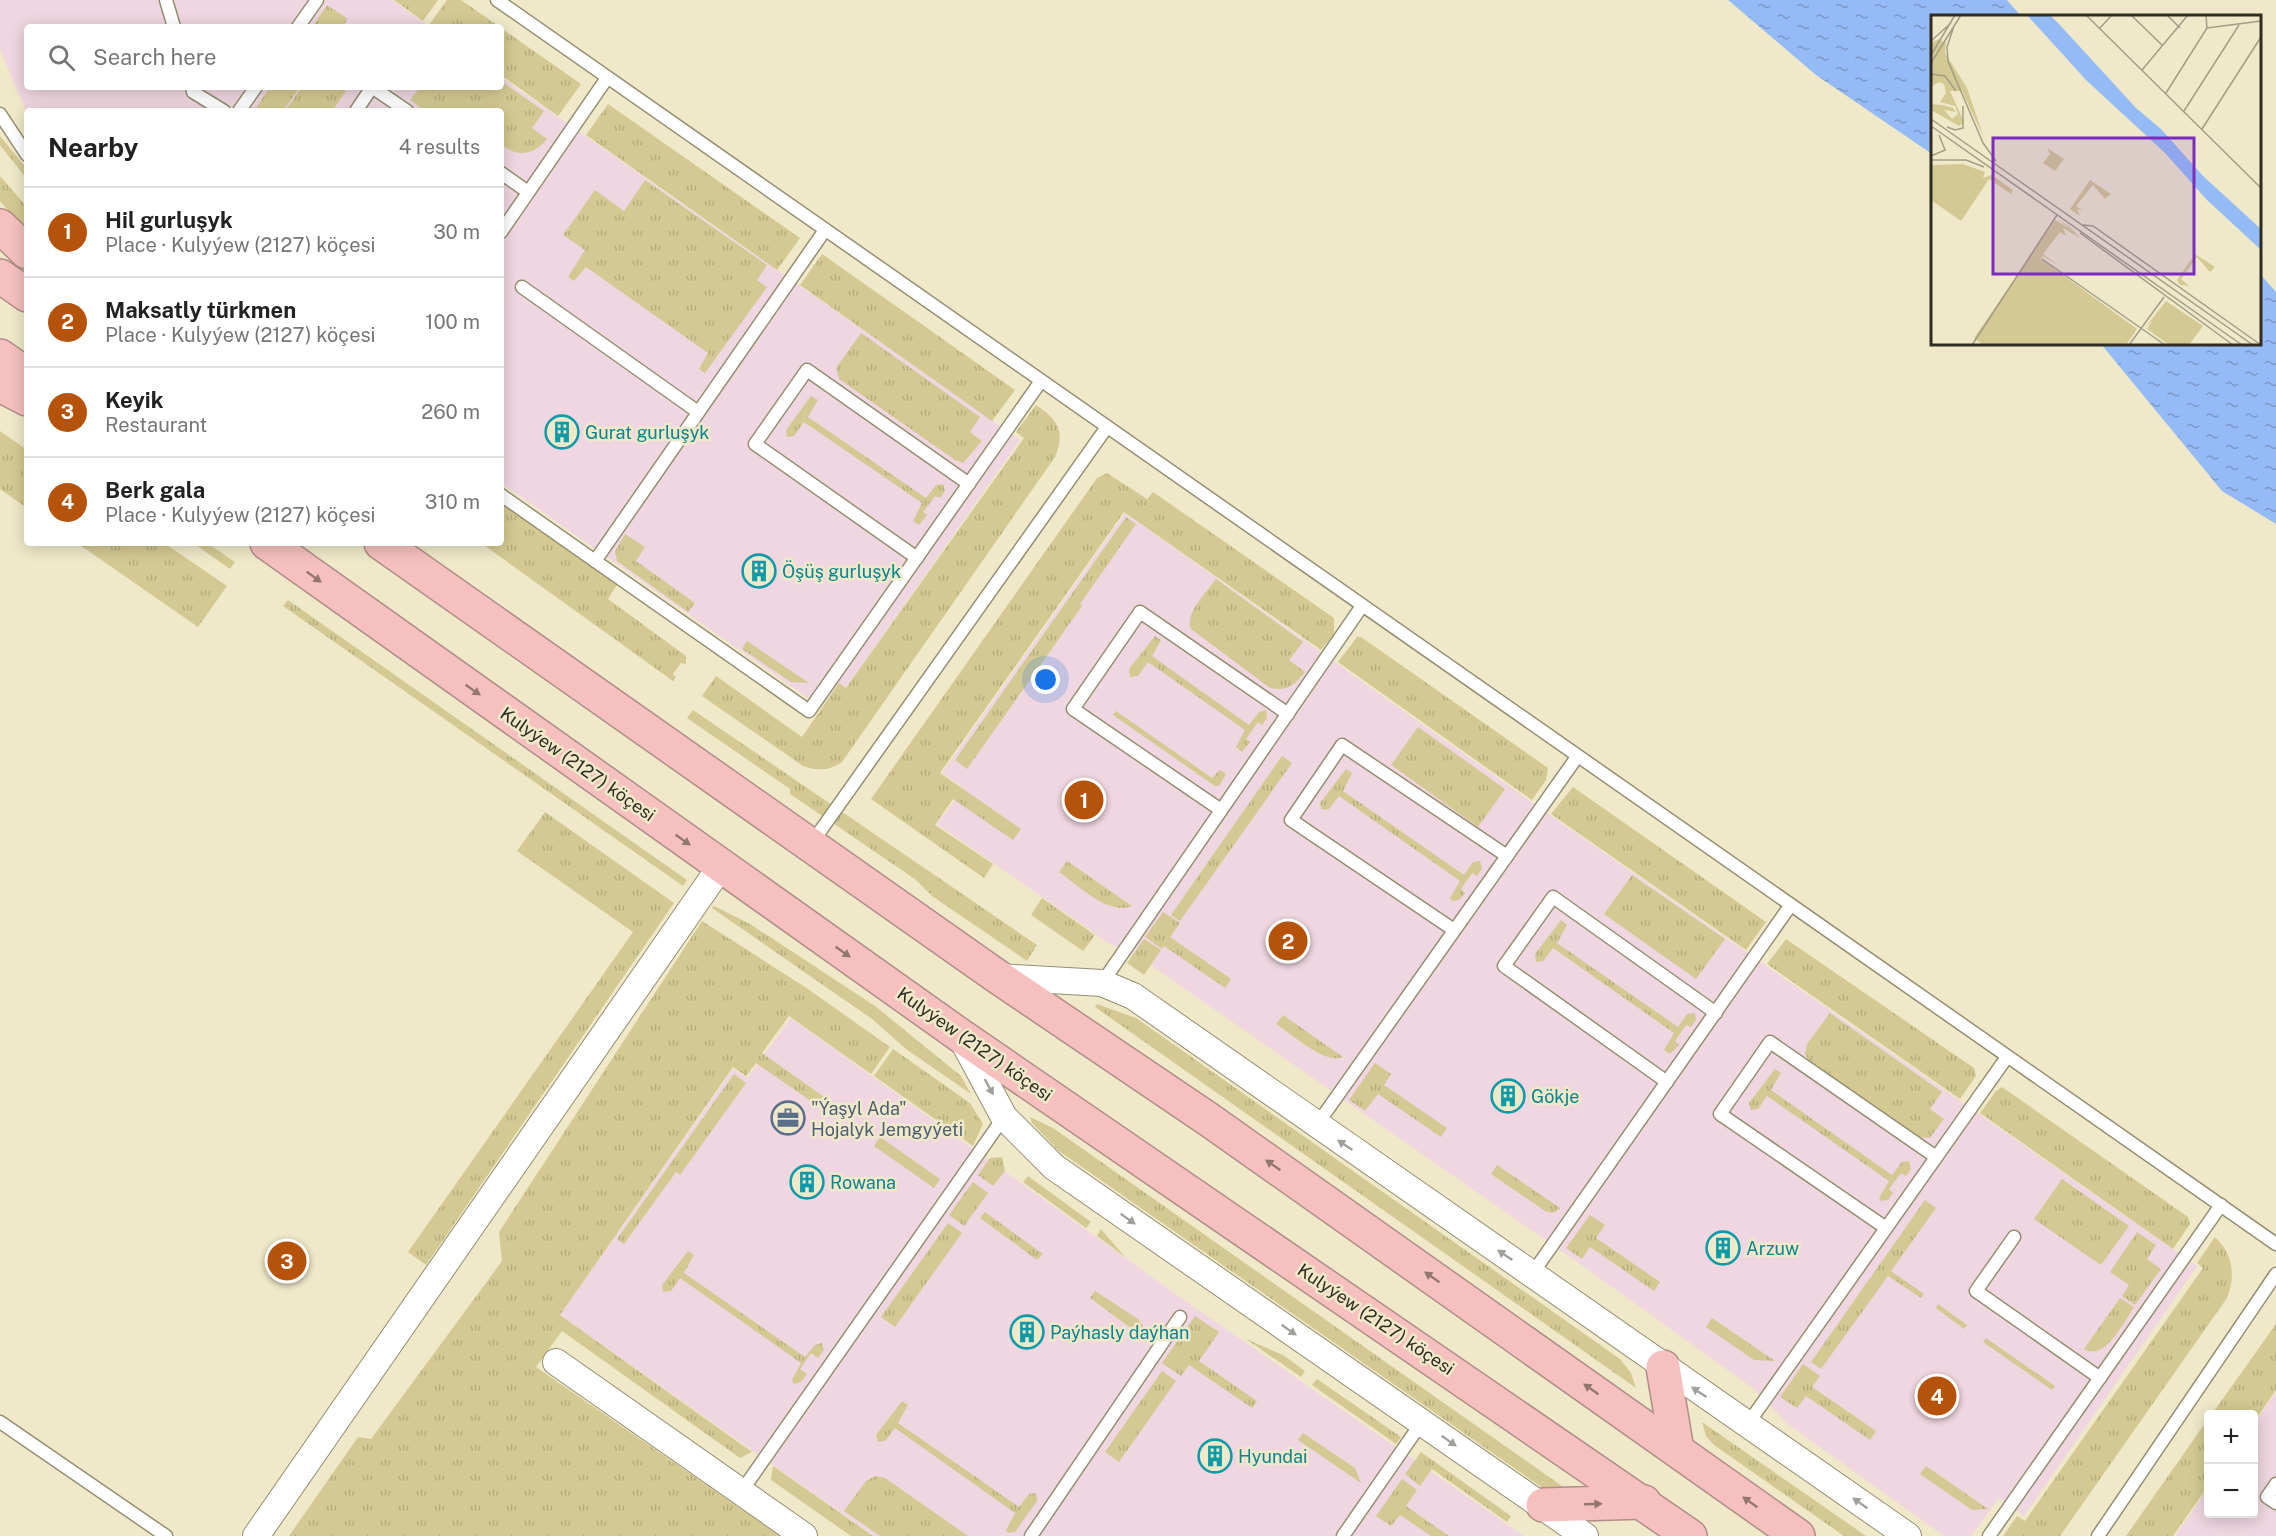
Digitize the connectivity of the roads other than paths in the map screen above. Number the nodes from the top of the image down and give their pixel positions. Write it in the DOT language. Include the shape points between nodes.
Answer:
graph roads {
  1 [pos="166,0"];
  2 [pos="317,0"];
  3 [pos="497,0"];
  4 [pos="173,24"];
  5 [pos="300,24"];
  6 [pos="607,78"];
  7 [pos="193,90"];
  8 [pos="254,90"];
  9 [pos="370,90"];
  10 [pos="376,90"];
  11 [pos="219,108"];
  12 [pos="241,108"];
  13 [pos="358,108"];
  14 [pos="403,108"];
  15 [pos="0,114"];
  16 [pos="24,150"];
  17 [pos="504,175"];
  18 [pos="528,192"];
  19 [pos="0,226"];
  20 [pos="504,228"];
  21 [pos="825,230"];
  22 [pos="24,249"];
  23 [pos="0,276"];
  24 [pos="522,287"];
  25 [pos="24,293"];
  26 [pos="0,356"];
  27 [pos="24,373"];
  28 [pos="1041,381"];
  29 [pos="0,386"];
  30 [pos="24,398"];
  31 [pos="698,412"];
  32 [pos="1107,427"];
  33 [pos="969,484"];
  34 [pos="504,497"];
  35 [pos="271,546"];
  36 [pos="385,546"];
  37 [pos="917,558"];
  38 [pos="595,561"];
  39 [pos="1362,606"];
  40 [pos="1288,714"];
  41 [pos="1577,757"];
  42 [pos="1221,810"];
  43 [pos="810,844"];
  44 [pos="1507,856"];
  45 [pos="721,866"];
  46 [pos="1790,906"];
  47 [pos="1454,930"];
  48 [pos="998,977"];
  49 [pos="1102,983"];
  50 [pos="1716,1012"];
  51 [pos="961,1036"];
  52 [pos="2007,1057"];
  53 [pos="1667,1082"];
  54 [pos="1004,1117"];
  55 [pos="1316,1126"];
  56 [pos="1936,1157"];
  57 [pos="2221,1205"];
  58 [pos="1886,1228"];
  59 [pos="2014,1237"];
  60 [pos="2276,1244"];
  61 [pos="1532,1274"];
  62 [pos="2276,1274"];
  63 [pos="1180,1317"];
  64 [pos="556,1362"];
  65 [pos="1663,1367"];
  66 [pos="2100,1378"];
  67 [pos="0,1422"];
  68 [pos="1422,1422"];
  69 [pos="1747,1425"];
  70 [pos="1677,1450"];
  71 [pos="2276,1484"];
  72 [pos="741,1492"];
  73 [pos="1644,1502"];
  74 [pos="2276,1503"];
  75 [pos="1542,1505"];
  76 [pos="166,1536"];
  77 [pos="256,1536"];
  78 [pos="804,1536"];
  79 [pos="1031,1536"];
  80 [pos="1343,1536"];
  81 [pos="1585,1536"];
  82 [pos="1690,1536"];
  83 [pos="1798,1536"];
  84 [pos="1908,1536"];
  85 [pos="1989,1536"];
  86 [pos="2098,1536"];
  1 -- 4 [label="lane"];
  2 -- 5 [label="lane"];
  3 -- 6 [label="lane"];
  6 -- 18 [label="lane"];
  6 -- 21 [label="lane"];
  7 -- 11 [label="lane"];
  8 -- 12 [label="lane"];
  9 -- 13 [label="lane"];
  10 -- 14 [label="lane"];
  15 -- 16 [label="lane"];
  17 -- 18 [label="lane"];
  18 -- 20 [label="lane"];
  19 -- 22 [label="highway"];
  21 -- 28 [label="lane"];
  21 -- 31 [label="lane"];
  23 -- 25 [label="highway"];
  24 -- 31 [label="lane"];
  26 -- 27 [label="highway"];
  28 -- 32 [label="lane"];
  28 -- 33 [label="lane"];
  29 -- 30 [label="highway"];
  31 -- 38 [label="lane"];
  32 -- 39 [label="lane"];
  32 -- 43 [label="lane"];
  33 -- 37 [label="lane"];
  33 -- 37 [label="lane" via="807,370 755,444"];
  34 -- 38 [label="lane"];
  35 -- 45 [label="highway, Kulyýew (2127) köçesi, one-way"];
  36 -- 43 [label="highway"];
  37 -- 38 [label="lane" via="809,711"];
  39 -- 40 [label="lane"];
  39 -- 41 [label="lane"];
  40 -- 42 [label="lane"];
  40 -- 42 [label="lane" via="1140,612 1073,709"];
  41 -- 44 [label="lane"];
  41 -- 46 [label="lane"];
  42 -- 49 [label="lane"];
  43 -- 48 [label="highway"];
  44 -- 47 [label="lane"];
  44 -- 47 [label="lane" via="1342,745 1291,820"];
  45 -- 51 [label="highway, Kulyýew (2127) köçesi, one-way"];
  45 -- 77 [label="street"];
  46 -- 50 [label="lane"];
  46 -- 52 [label="lane"];
  47 -- 55 [label="lane"];
  48 -- 49 [label="street"];
  70 -- 48 [label="highway, one-way" via="1208,1119"];
  49 -- 55 [label="street" via="1133,996"];
  50 -- 53 [label="lane"];
  50 -- 53 [label="lane" via="1553,897 1504,966"];
  51 -- 54 [label="street, one-way"];
  51 -- 73 [label="highway, Kulyýew (2127) köçesi"];
  52 -- 56 [label="lane"];
  52 -- 57 [label="lane"];
  53 -- 61 [label="lane"];
  54 -- 68 [label="street, one-way" via="1054,1167"];
  54 -- 72 [label="lane"];
  61 -- 55 [label="street, one-way"];
  56 -- 58 [label="lane"];
  56 -- 58 [label="lane" via="1770,1042 1720,1114"];
  57 -- 60 [label="lane"];
  57 -- 66 [label="lane"];
  58 -- 69 [label="lane"];
  59 -- 66 [label="lane" via="1976,1291"];
  61 -- 65 [label="street"];
  62 -- 86 [label="lane"];
  63 -- 79 [label="lane"];
  64 -- 72 [label="street"];
  69 -- 65 [label="street, one-way"];
  65 -- 70 [label="highway"];
  66 -- 85 [label="lane"];
  67 -- 76 [label="lane"];
  68 -- 75 [label="street, one-way"];
  68 -- 80 [label="lane"];
  84 -- 69 [label="street, one-way"];
  83 -- 70 [label="highway, one-way"];
  71 -- 74 [label="lane" via="2267,1497"];
  72 -- 78 [label="street"];
  75 -- 73 [label="highway, one-way"];
  73 -- 82 [label="highway, Kulyýew (2127) köçesi"];
  75 -- 81 [label="street"];
}
